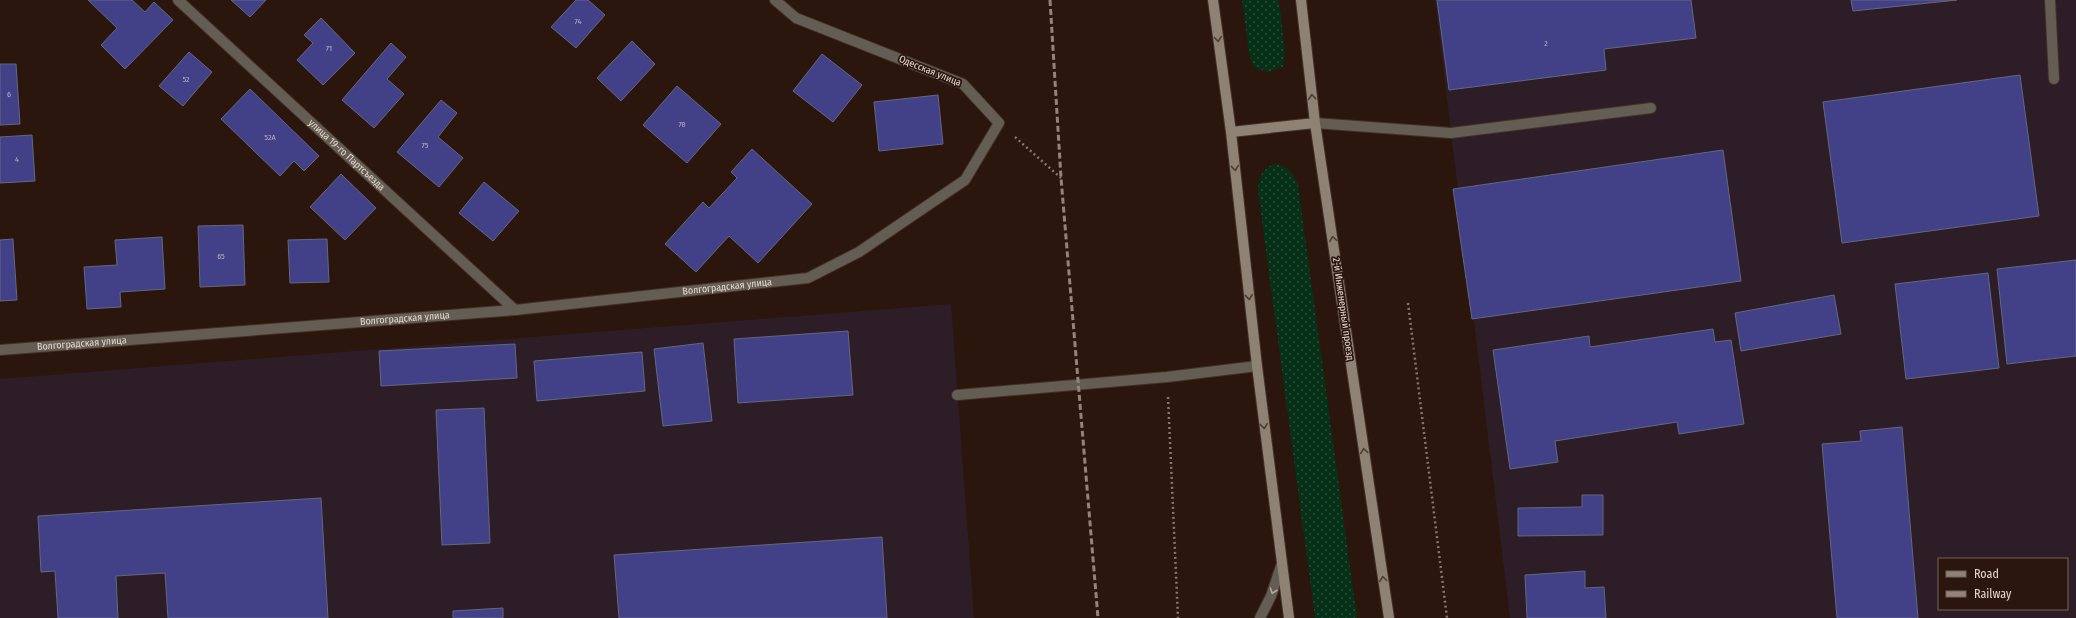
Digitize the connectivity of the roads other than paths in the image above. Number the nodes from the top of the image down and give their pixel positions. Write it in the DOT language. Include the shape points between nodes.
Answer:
graph roads {
  1 [pos="178,0"];
  2 [pos="775,0"];
  3 [pos="1213,0"];
  4 [pos="1302,0"];
  5 [pos="2050,0"];
  6 [pos="2054,79"];
  7 [pos="1651,108"];
  8 [pos="1315,123"];
  9 [pos="1231,132"];
  10 [pos="808,278"];
  11 [pos="515,310"];
  12 [pos="0,350"];
  13 [pos="1257,366"];
  14 [pos="957,395"];
  15 [pos="1282,563"];
  16 [pos="1260,618"];
  17 [pos="1289,618"];
  18 [pos="1389,618"];
  1 -- 11 [label="street, улица 19-го Партсъезда"];
  2 -- 10 [label="street, Одесская улица" via="796,18 963,84 999,123 965,180 859,252"];
  3 -- 9 [label="main road, one-way"];
  8 -- 4 [label="main road, 2-й Инженерный проезд, one-way"];
  5 -- 6 [label="street"];
  7 -- 8 [label="street" via="1451,133"];
  8 -- 9 [label="main road"];
  18 -- 8 [label="main road, 2-й Инженерный проезд, one-way"];
  9 -- 13 [label="main road, one-way"];
  10 -- 11 [label="street, Волгоградская улица"];
  11 -- 12 [label="street, Волгоградская улица"];
  13 -- 14 [label="street" via="1168,377"];
  13 -- 15 [label="main road, one-way"];
  15 -- 16 [label="street, one-way" via="1271,596"];
  15 -- 17 [label="main road"];
}
